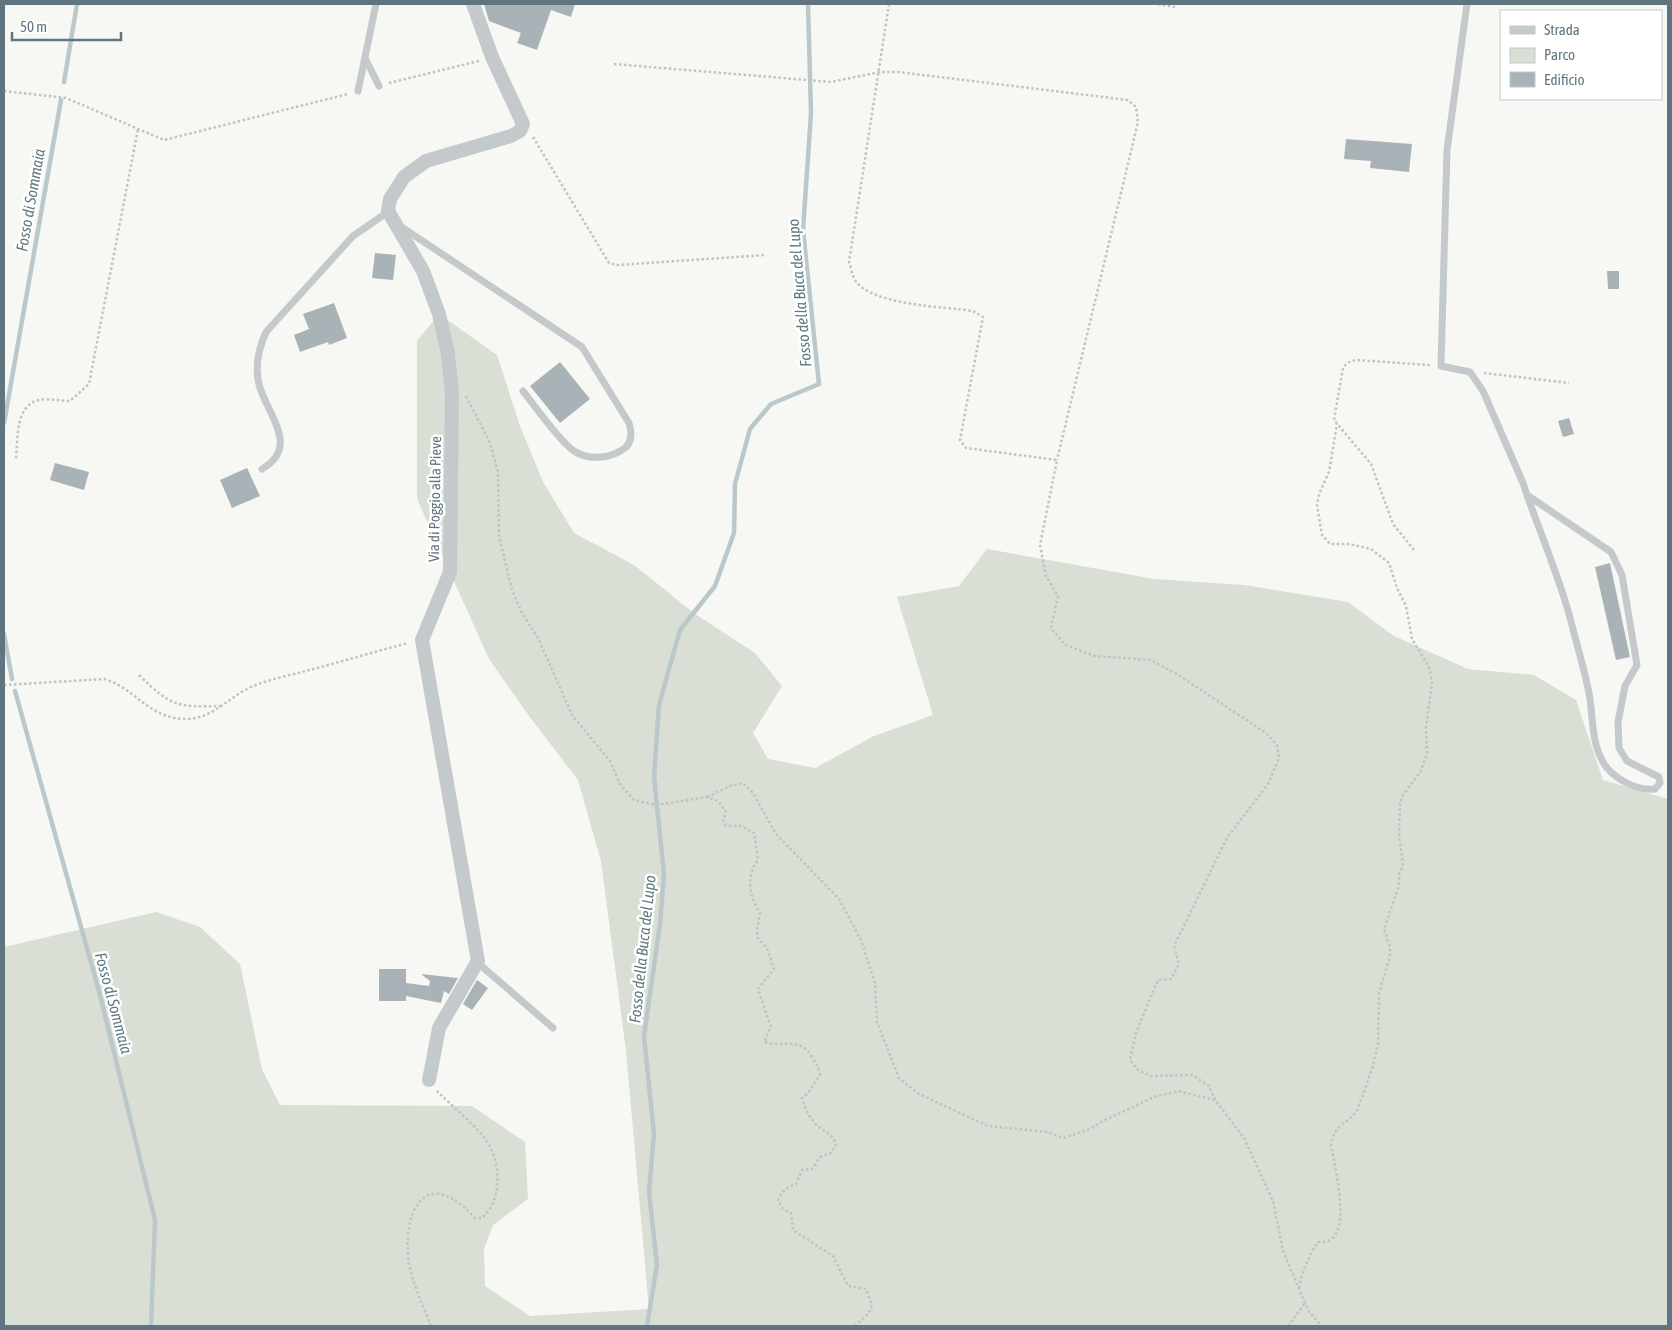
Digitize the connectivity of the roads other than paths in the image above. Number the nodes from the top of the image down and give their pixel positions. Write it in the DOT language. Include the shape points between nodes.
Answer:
graph roads {
  1 [pos="376,4"];
  2 [pos="472,4"];
  3 [pos="1467,4"];
  4 [pos="365,58"];
  5 [pos="379,86"];
  6 [pos="358,91"];
  7 [pos="392,218"];
  8 [pos="523,391"];
  9 [pos="262,469"];
  10 [pos="1527,495"];
  11 [pos="478,964"];
  12 [pos="553,1028"];
  13 [pos="429,1080"];
  1 -- 4 [label="lane"];
  2 -- 7 [label="street" via="523,124 511,136 426,161 404,177 390,200"];
  3 -- 10 [label="lane" via="1447,150 1442,366 1470,372 1483,391"];
  4 -- 5 [label="lane"];
  4 -- 6 [label="lane"];
  7 -- 8 [label="lane" via="582,347 629,423 632,432 630,443 623,450 598,458 575,452"];
  7 -- 9 [label="lane" via="353,236 266,332 258,350 258,376 260,388 282,437 273,463"];
  7 -- 11 [label="street, Via di Poggio alla Pieve" via="423,271 439,314 451,380 450,572 422,640"];
  10 -- 10 [label="lane" via="1571,622 1590,698 1596,748 1611,774 1640,788 1654,789 1660,783 1659,777 1627,761 1619,748 1618,722 1625,686 1638,665 1620,568 1605,546"];
  11 -- 12 [label="lane"];
  11 -- 13 [label="street" via="439,1028"];
}
